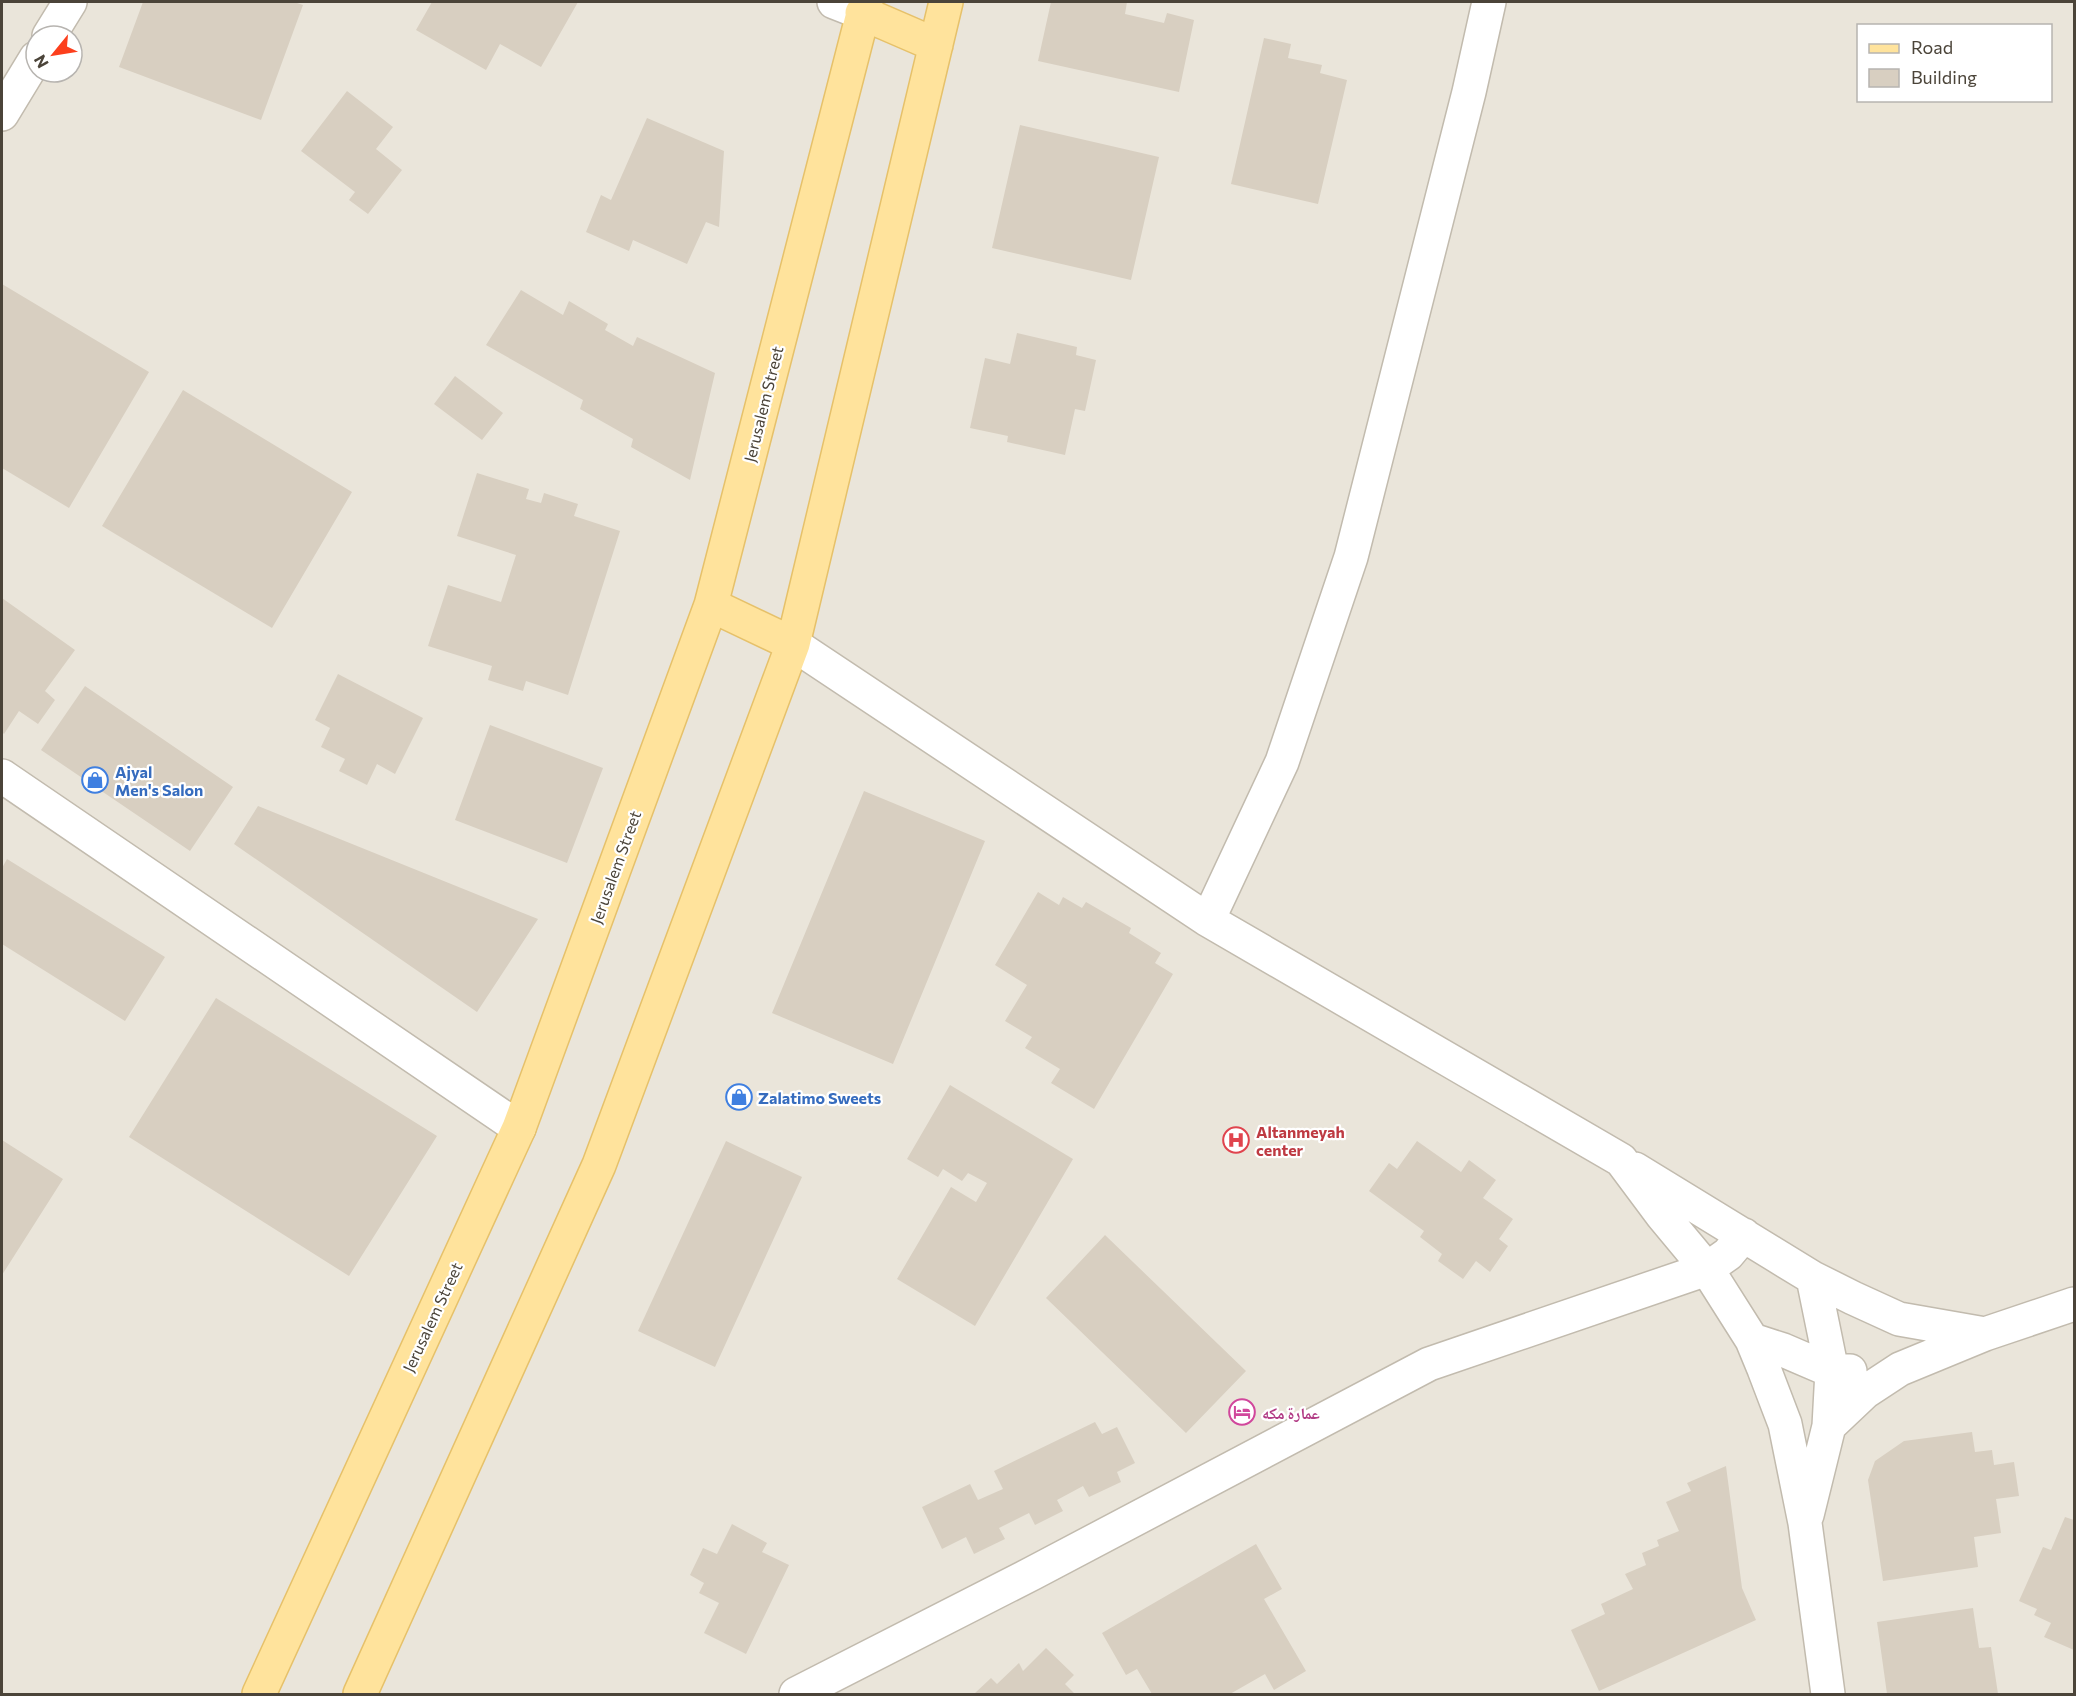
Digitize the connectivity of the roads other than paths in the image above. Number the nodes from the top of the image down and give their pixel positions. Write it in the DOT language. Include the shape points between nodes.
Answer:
graph roads {
  1 [pos="70,2"];
  2 [pos="946,2"];
  3 [pos="1489,2"];
  4 [pos="854,5"];
  5 [pos="56,24"];
  6 [pos="936,45"];
  7 [pos="24,78"];
  8 [pos="2,114"];
  9 [pos="711,605"];
  10 [pos="793,644"];
  11 [pos="2,776"];
  12 [pos="1208,920"];
  13 [pos="519,1128"];
  14 [pos="1621,1160"];
  15 [pos="1744,1235"];
  16 [pos="1707,1269"];
  17 [pos="1813,1278"];
  18 [pos="2074,1304"];
  19 [pos="1985,1334"];
  20 [pos="1752,1340"];
  21 [pos="1832,1371"];
  22 [pos="1894,1373"];
  23 [pos="1829,1425"];
  24 [pos="1806,1523"];
  25 [pos="259,1695"];
  26 [pos="360,1695"];
  27 [pos="796,1695"];
  28 [pos="1828,1695"];
  1 -- 5 [label="street"];
  2 -- 6 [label="main road"];
  3 -- 12 [label="street" via="1351,557 1282,762"];
  4 -- 6 [label="main road"];
  4 -- 9 [label="main road, Jerusalem Street"];
  6 -- 10 [label="main road"];
  7 -- 8 [label="street"];
  9 -- 10 [label="main road"];
  9 -- 13 [label="main road, Jerusalem Street"];
  10 -- 12 [label="street"];
  10 -- 26 [label="main road" via="599,1165"];
  11 -- 13 [label="street"];
  12 -- 14 [label="street"];
  13 -- 25 [label="main road, Jerusalem Street"];
  14 -- 15 [label="street"];
  14 -- 16 [label="street"];
  15 -- 16 [label="street" via="1728,1254"];
  15 -- 17 [label="street"];
  16 -- 20 [label="street"];
  16 -- 27 [label="street" via="1429,1364"];
  17 -- 19 [label="street" via="1899,1318"];
  17 -- 21 [label="street"];
  18 -- 19 [label="street"];
  19 -- 22 [label="street"];
  20 -- 21 [label="street"];
  20 -- 24 [label="street" via="1785,1424"];
  21 -- 22 [label="street"];
  21 -- 23 [label="street"];
  22 -- 23 [label="street" via="1865,1392"];
  23 -- 24 [label="street"];
  24 -- 28 [label="street"];
}
